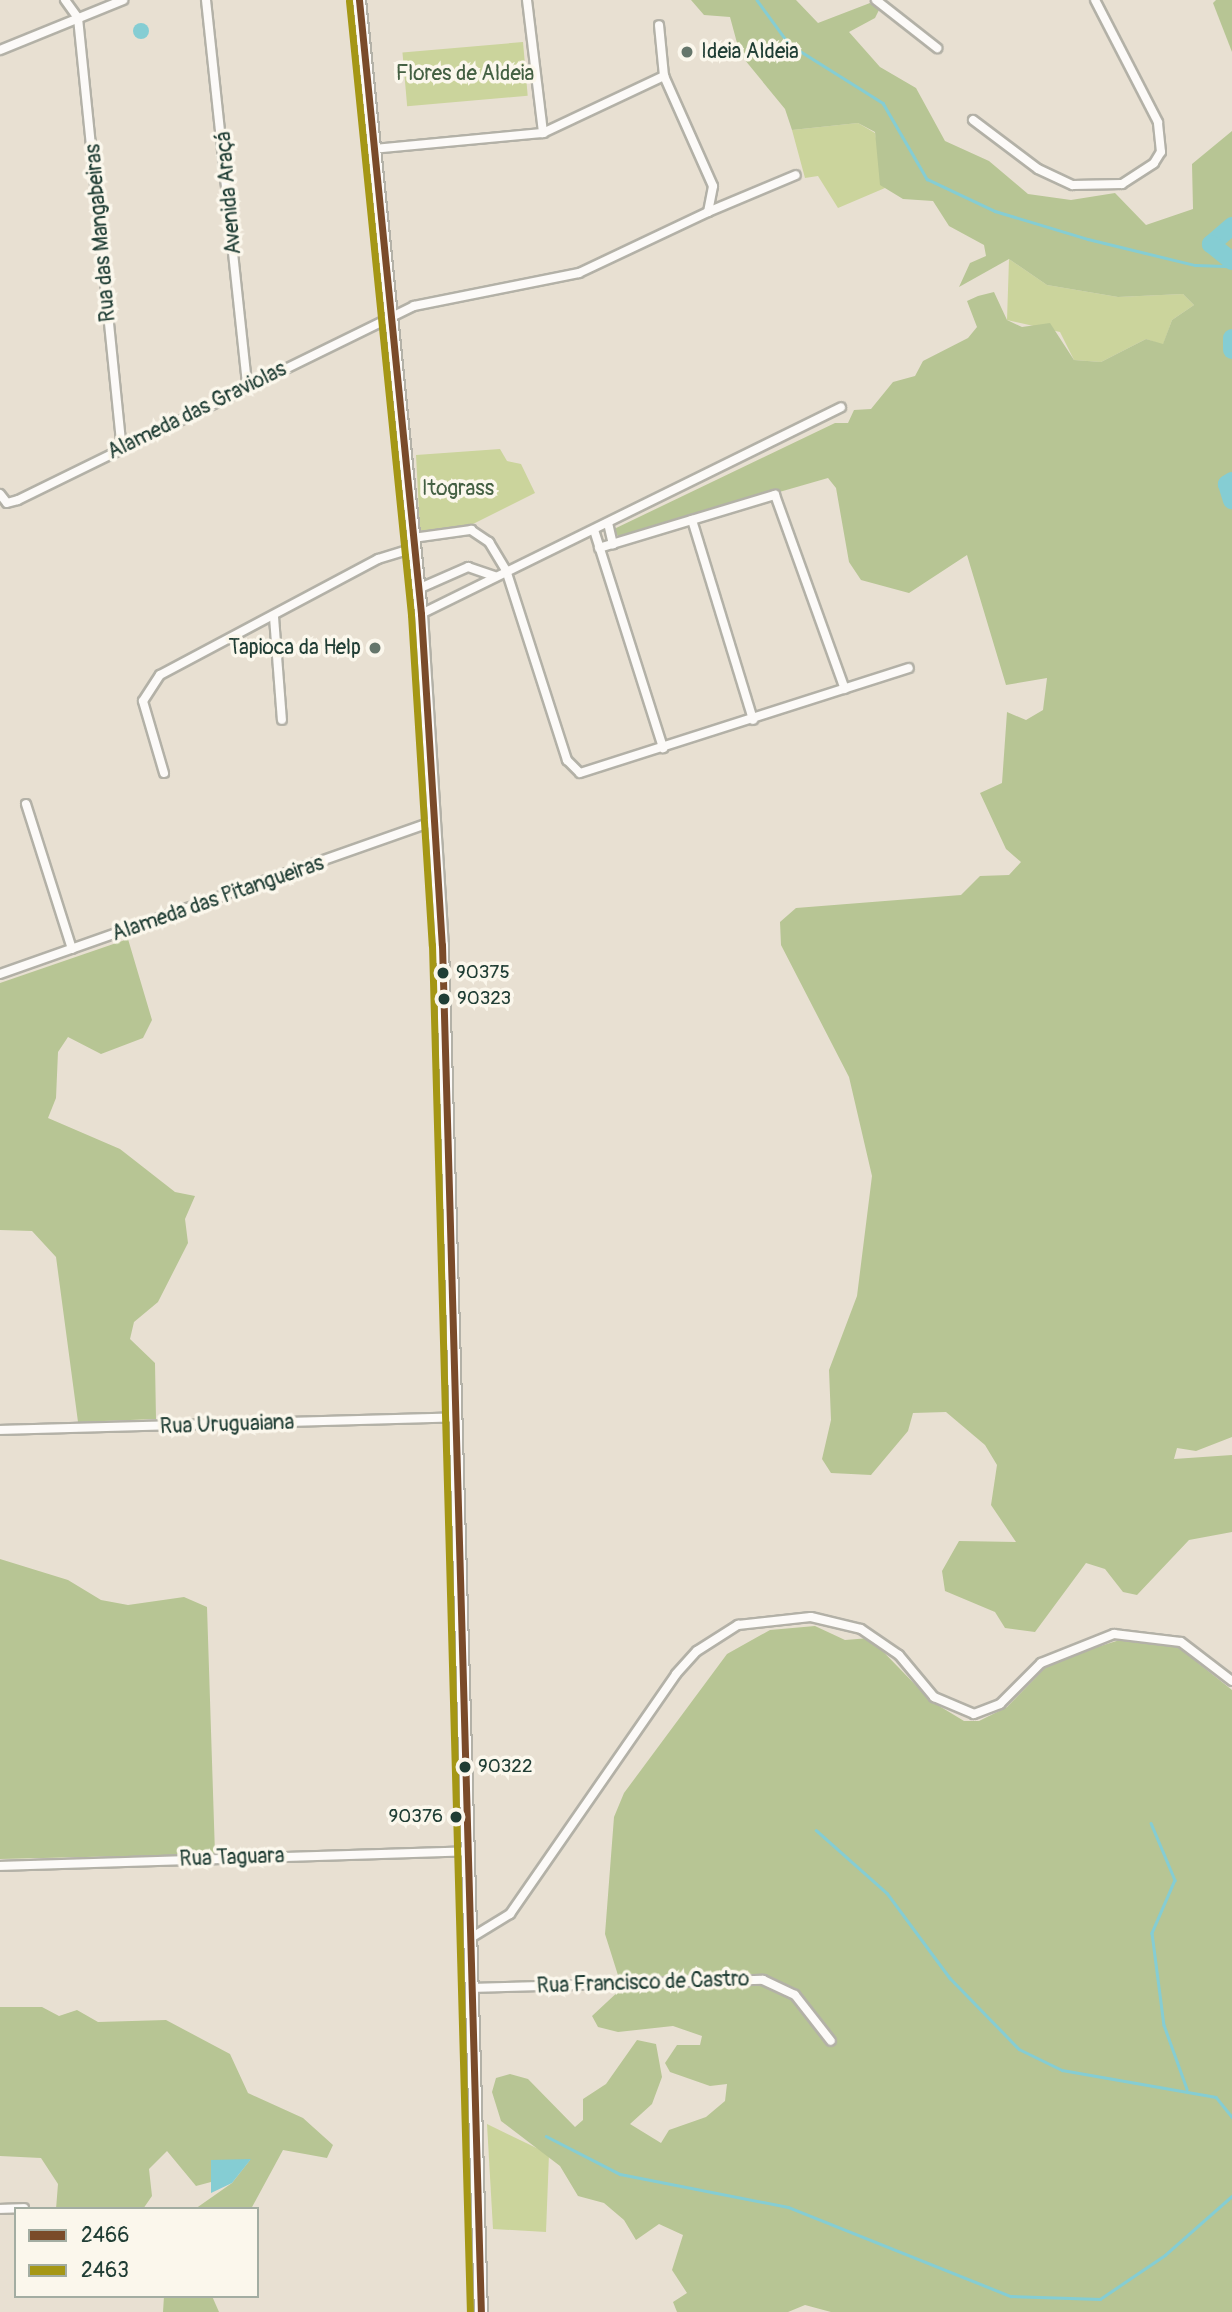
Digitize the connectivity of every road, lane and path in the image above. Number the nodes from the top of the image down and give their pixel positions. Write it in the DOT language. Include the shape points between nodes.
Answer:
graph roads {
  1 [pos="65,0"];
  2 [pos="123,0"];
  3 [pos="206,0"];
  4 [pos="359,0"];
  5 [pos="527,0"];
  6 [pos="876,0"];
  7 [pos="1095,0"];
  8 [pos="78,18"];
  9 [pos="659,25"];
  10 [pos="937,48"];
  11 [pos="0,50"];
  12 [pos="664,76"];
  13 [pos="973,120"];
  14 [pos="543,133"];
  15 [pos="373,149"];
  16 [pos="796,175"];
  17 [pos="708,212"];
  18 [pos="390,317"];
  19 [pos="247,386"];
  20 [pos="841,407"];
  21 [pos="122,448"];
  22 [pos="2,497"];
  23 [pos="692,520"];
  24 [pos="608,523"];
  25 [pos="594,530"];
  26 [pos="413,543"];
  27 [pos="613,544"];
  28 [pos="599,548"];
  29 [pos="506,569"];
  30 [pos="494,576"];
  31 [pos="418,589"];
  32 [pos="421,614"];
  33 [pos="274,617"];
  34 [pos="909,668"];
  35 [pos="845,689"];
  36 [pos="282,720"];
  37 [pos="753,720"];
  38 [pos="663,748"];
  39 [pos="164,773"];
  40 [pos="26,804"];
  41 [pos="435,821"];
  42 [pos="72,949"];
  43 [pos="0,974"];
  44 [pos="454,1417"];
  45 [pos="0,1430"];
  46 [pos="1232,1681"];
  47 [pos="465,1851"];
  48 [pos="0,1867"];
  49 [pos="467,1940"];
  50 [pos="470,1988"];
  51 [pos="831,2041"];
  52 [pos="481,2312"];
  1 -- 8 [label="street"];
  2 -- 8 [label="street"];
  3 -- 19 [label="street, Avenida Araçá"];
  4 -- 15 [label="main road"];
  5 -- 14 [label="street"];
  6 -- 10 [label="street"];
  7 -- 13 [label="street" via="1158,122 1161,152 1154,163 1122,184 1073,185 1038,169"];
  8 -- 11 [label="street"];
  8 -- 21 [label="street, Rua das Mangabeiras"];
  9 -- 12 [label="street"];
  12 -- 14 [label="street"];
  12 -- 17 [label="street" via="714,194"];
  14 -- 15 [label="street"];
  15 -- 18 [label="main road"];
  16 -- 17 [label="street, Alameda das Graviolas"];
  17 -- 18 [label="street, Alameda das Graviolas" via="579,273 424,302"];
  18 -- 19 [label="street, Alameda das Graviolas"];
  18 -- 26 [label="main road"];
  19 -- 21 [label="street, Alameda das Graviolas"];
  20 -- 24 [label="street"];
  21 -- 22 [label="street, Alameda das Graviolas" via="18,500"];
  23 -- 27 [label="street"];
  23 -- 35 [label="street" via="763,495 779,499"];
  23 -- 37 [label="street"];
  24 -- 25 [label="street"];
  24 -- 27 [label="street"];
  25 -- 28 [label="street"];
  25 -- 29 [label="street"];
  26 -- 29 [label="street" via="477,531"];
  26 -- 31 [label="main road"];
  26 -- 33 [label="street"];
  27 -- 28 [label="street"];
  28 -- 38 [label="street"];
  29 -- 30 [label="street"];
  29 -- 38 [label="street" via="572,769 587,773"];
  30 -- 31 [label="street" via="468,567"];
  30 -- 32 [label="street"];
  31 -- 32 [label="main road"];
  32 -- 41 [label="main road"];
  33 -- 36 [label="street"];
  33 -- 39 [label="street" via="174,664 151,682 144,709"];
  34 -- 35 [label="street"];
  35 -- 37 [label="street"];
  37 -- 38 [label="street"];
  40 -- 42 [label="street"];
  41 -- 42 [label="street, Alameda das Pitangueiras"];
  41 -- 44 [label="main road"];
  42 -- 43 [label="street, Alameda das Pitangueiras"];
  44 -- 45 [label="street, Rua Uruguaiana"];
  44 -- 47 [label="main road"];
  46 -- 49 [label="street" via="1181,1642 1114,1634 1041,1663 1000,1704 974,1713 934,1697 899,1655 860,1629 811,1617 738,1625 697,1651 677,1674 510,1914"];
  47 -- 48 [label="street, Rua Taguara"];
  47 -- 49 [label="main road"];
  49 -- 50 [label="main road"];
  50 -- 51 [label="street, Rua Francisco de Castro" via="763,1980 795,1995"];
  50 -- 52 [label="main road"];
}
